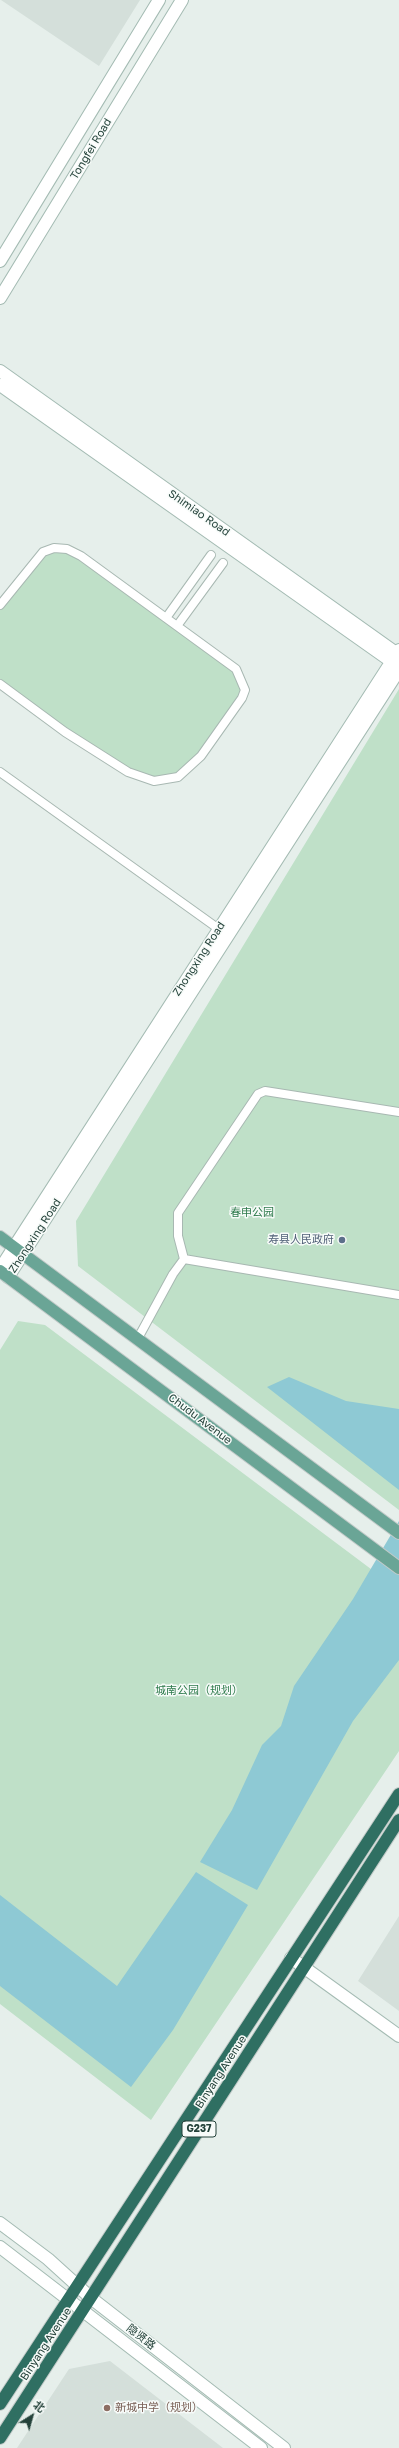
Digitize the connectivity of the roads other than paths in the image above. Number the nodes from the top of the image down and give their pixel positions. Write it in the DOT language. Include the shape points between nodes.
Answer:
graph roads {
  1 [pos="159,0"];
  2 [pos="182,0"];
  3 [pos="0,261"];
  4 [pos="0,298"];
  5 [pos="0,371"];
  6 [pos="0,385"];
  7 [pos="212,555"];
  8 [pos="223,563"];
  9 [pos="0,605"];
  10 [pos="166,618"];
  11 [pos="177,626"];
  12 [pos="397,659"];
  13 [pos="0,684"];
  14 [pos="0,772"];
  15 [pos="223,933"];
  16 [pos="399,1112"];
  17 [pos="0,1237"];
  18 [pos="23,1255"];
  19 [pos="184,1259"];
  20 [pos="3,1272"];
  21 [pos="399,1295"];
  22 [pos="136,1340"];
  23 [pos="399,1533"];
  24 [pos="399,1568"];
  25 [pos="399,1794"];
  26 [pos="399,1820"];
  27 [pos="292,1958"];
  28 [pos="304,1966"];
  29 [pos="399,2036"];
  30 [pos="0,2223"];
  31 [pos="0,2247"];
  32 [pos="77,2286"];
  33 [pos="91,2298"];
  34 [pos="68,2299"];
  35 [pos="83,2310"];
  36 [pos="0,2404"];
  37 [pos="0,2438"];
  38 [pos="261,2448"];
  39 [pos="284,2448"];
  1 -- 3 [label="street, Tongfei Road"];
  2 -- 4 [label="street, Tongfei Road"];
  5 -- 12 [label="street, Shimiao Road"];
  6 -- 12 [label="street, Shimiao Road"];
  7 -- 10 [label="street"];
  8 -- 11 [label="street"];
  9 -- 10 [label="street" via="34,561 43,552 54,548 81,556"];
  10 -- 11 [label="street"];
  11 -- 13 [label="street" via="236,669 245,690 201,756 178,777 154,781 128,772 65,732"];
  12 -- 15 [label="street, Zhongxing Road"];
  14 -- 15 [label="street"];
  15 -- 18 [label="street, Zhongxing Road"];
  15 -- 20 [label="street, Zhongxing Road"];
  16 -- 19 [label="street" via="265,1091 258,1094 178,1213 178,1236"];
  17 -- 18 [label="main road"];
  18 -- 20 [label="street, Zhongxing Road"];
  18 -- 22 [label="main road"];
  19 -- 21 [label="street"];
  19 -- 22 [label="street"];
  20 -- 24 [label="main road, Chudu Avenue"];
  22 -- 23 [label="main road"];
  25 -- 27 [label="highway, Binyang Avenue / G237"];
  26 -- 28 [label="highway, Binyang Avenue / G237"];
  27 -- 28 [label="street"];
  27 -- 32 [label="highway, Binyang Avenue / G237"];
  28 -- 29 [label="street"];
  28 -- 33 [label="highway, Binyang Avenue / G237"];
  30 -- 32 [label="street, 隐贤路" via="48,2259"];
  31 -- 34 [label="street, 隐贤路"];
  32 -- 33 [label="street, 隐贤路"];
  32 -- 34 [label="highway, Binyang Avenue / G237"];
  33 -- 35 [label="highway, Binyang Avenue / G237"];
  33 -- 39 [label="street, 隐贤路"];
  34 -- 35 [label="street, 隐贤路"];
  34 -- 36 [label="highway, Binyang Avenue / G237"];
  35 -- 37 [label="highway, Binyang Avenue / G237"];
  35 -- 38 [label="street, 隐贤路"];
}
